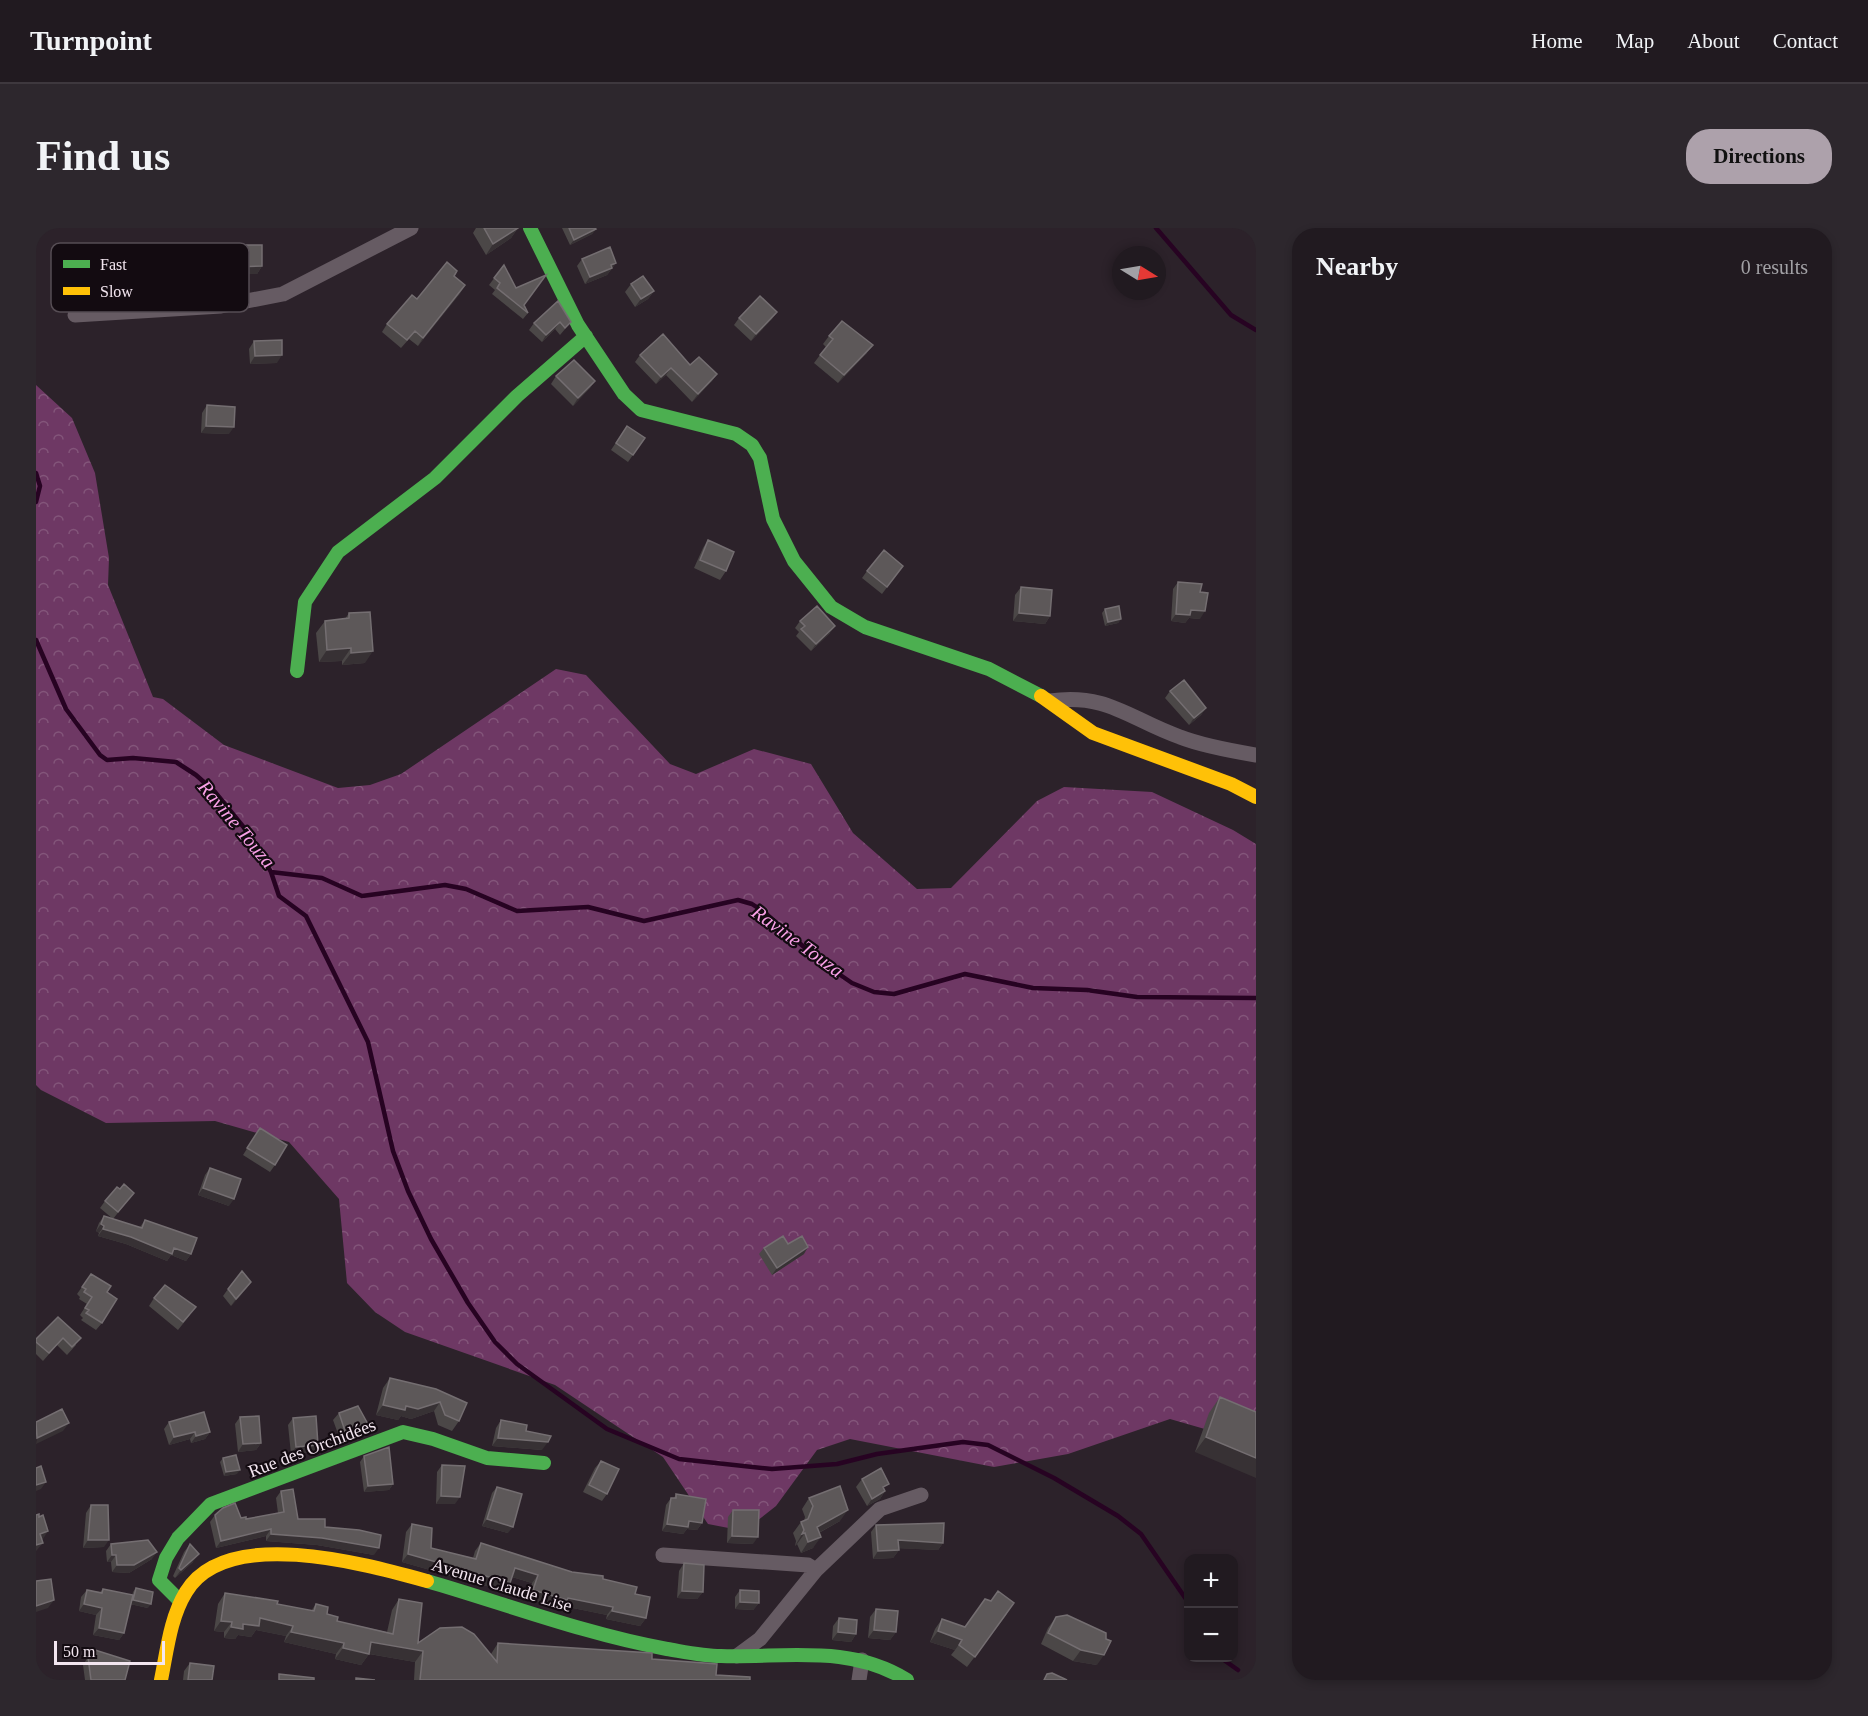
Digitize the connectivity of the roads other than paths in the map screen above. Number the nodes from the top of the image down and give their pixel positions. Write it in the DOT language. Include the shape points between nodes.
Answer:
graph roads {
  1 [pos="411,228"];
  2 [pos="530,228"];
  3 [pos="249,301"];
  4 [pos="124,312"];
  5 [pos="75,315"];
  6 [pos="586,336"];
  7 [pos="297,671"];
  8 [pos="1050,701"];
  9 [pos="1256,755"];
  10 [pos="1256,797"];
  11 [pos="544,1463"];
  12 [pos="921,1494"];
  13 [pos="663,1555"];
  14 [pos="816,1570"];
  15 [pos="179,1600"];
  16 [pos="736,1656"];
  17 [pos="862,1660"];
  18 [pos="161,1680"];
  19 [pos="859,1680"];
  20 [pos="908,1680"];
  1 -- 3 [label="street" via="284,294"];
  2 -- 6 [label="street"];
  4 -- 5 [label="street"];
  6 -- 7 [label="street" via="517,396 435,477 338,552 304,602"];
  6 -- 8 [label="street" via="607,374 641,411 736,434 752,445 760,458 773,519 794,561 831,607 865,627 989,669"];
  8 -- 9 [label="street" via="1099,701 1181,738"];
  8 -- 10 [label="street" via="1093,733"];
  11 -- 15 [label="street, Rue des Orchidées" via="515,1463 480,1456 426,1435 403,1432 211,1504 185,1527 162,1564 159,1580"];
  12 -- 14 [label="street" via="880,1509"];
  13 -- 14 [label="street" via="808,1565"];
  14 -- 16 [label="street" via="760,1639"];
  15 -- 16 [label="street, Avenue Claude Lise" via="203,1572 229,1558 264,1552 347,1562 404,1574 630,1641"];
  15 -- 18 [label="street, Avenue Claude Lise"];
  16 -- 17 [label="street, Avenue Claude Lise" via="839,1656"];
  17 -- 19 [label="street"];
  17 -- 20 [label="street, Avenue Claude Lise" via="886,1667"];
}
